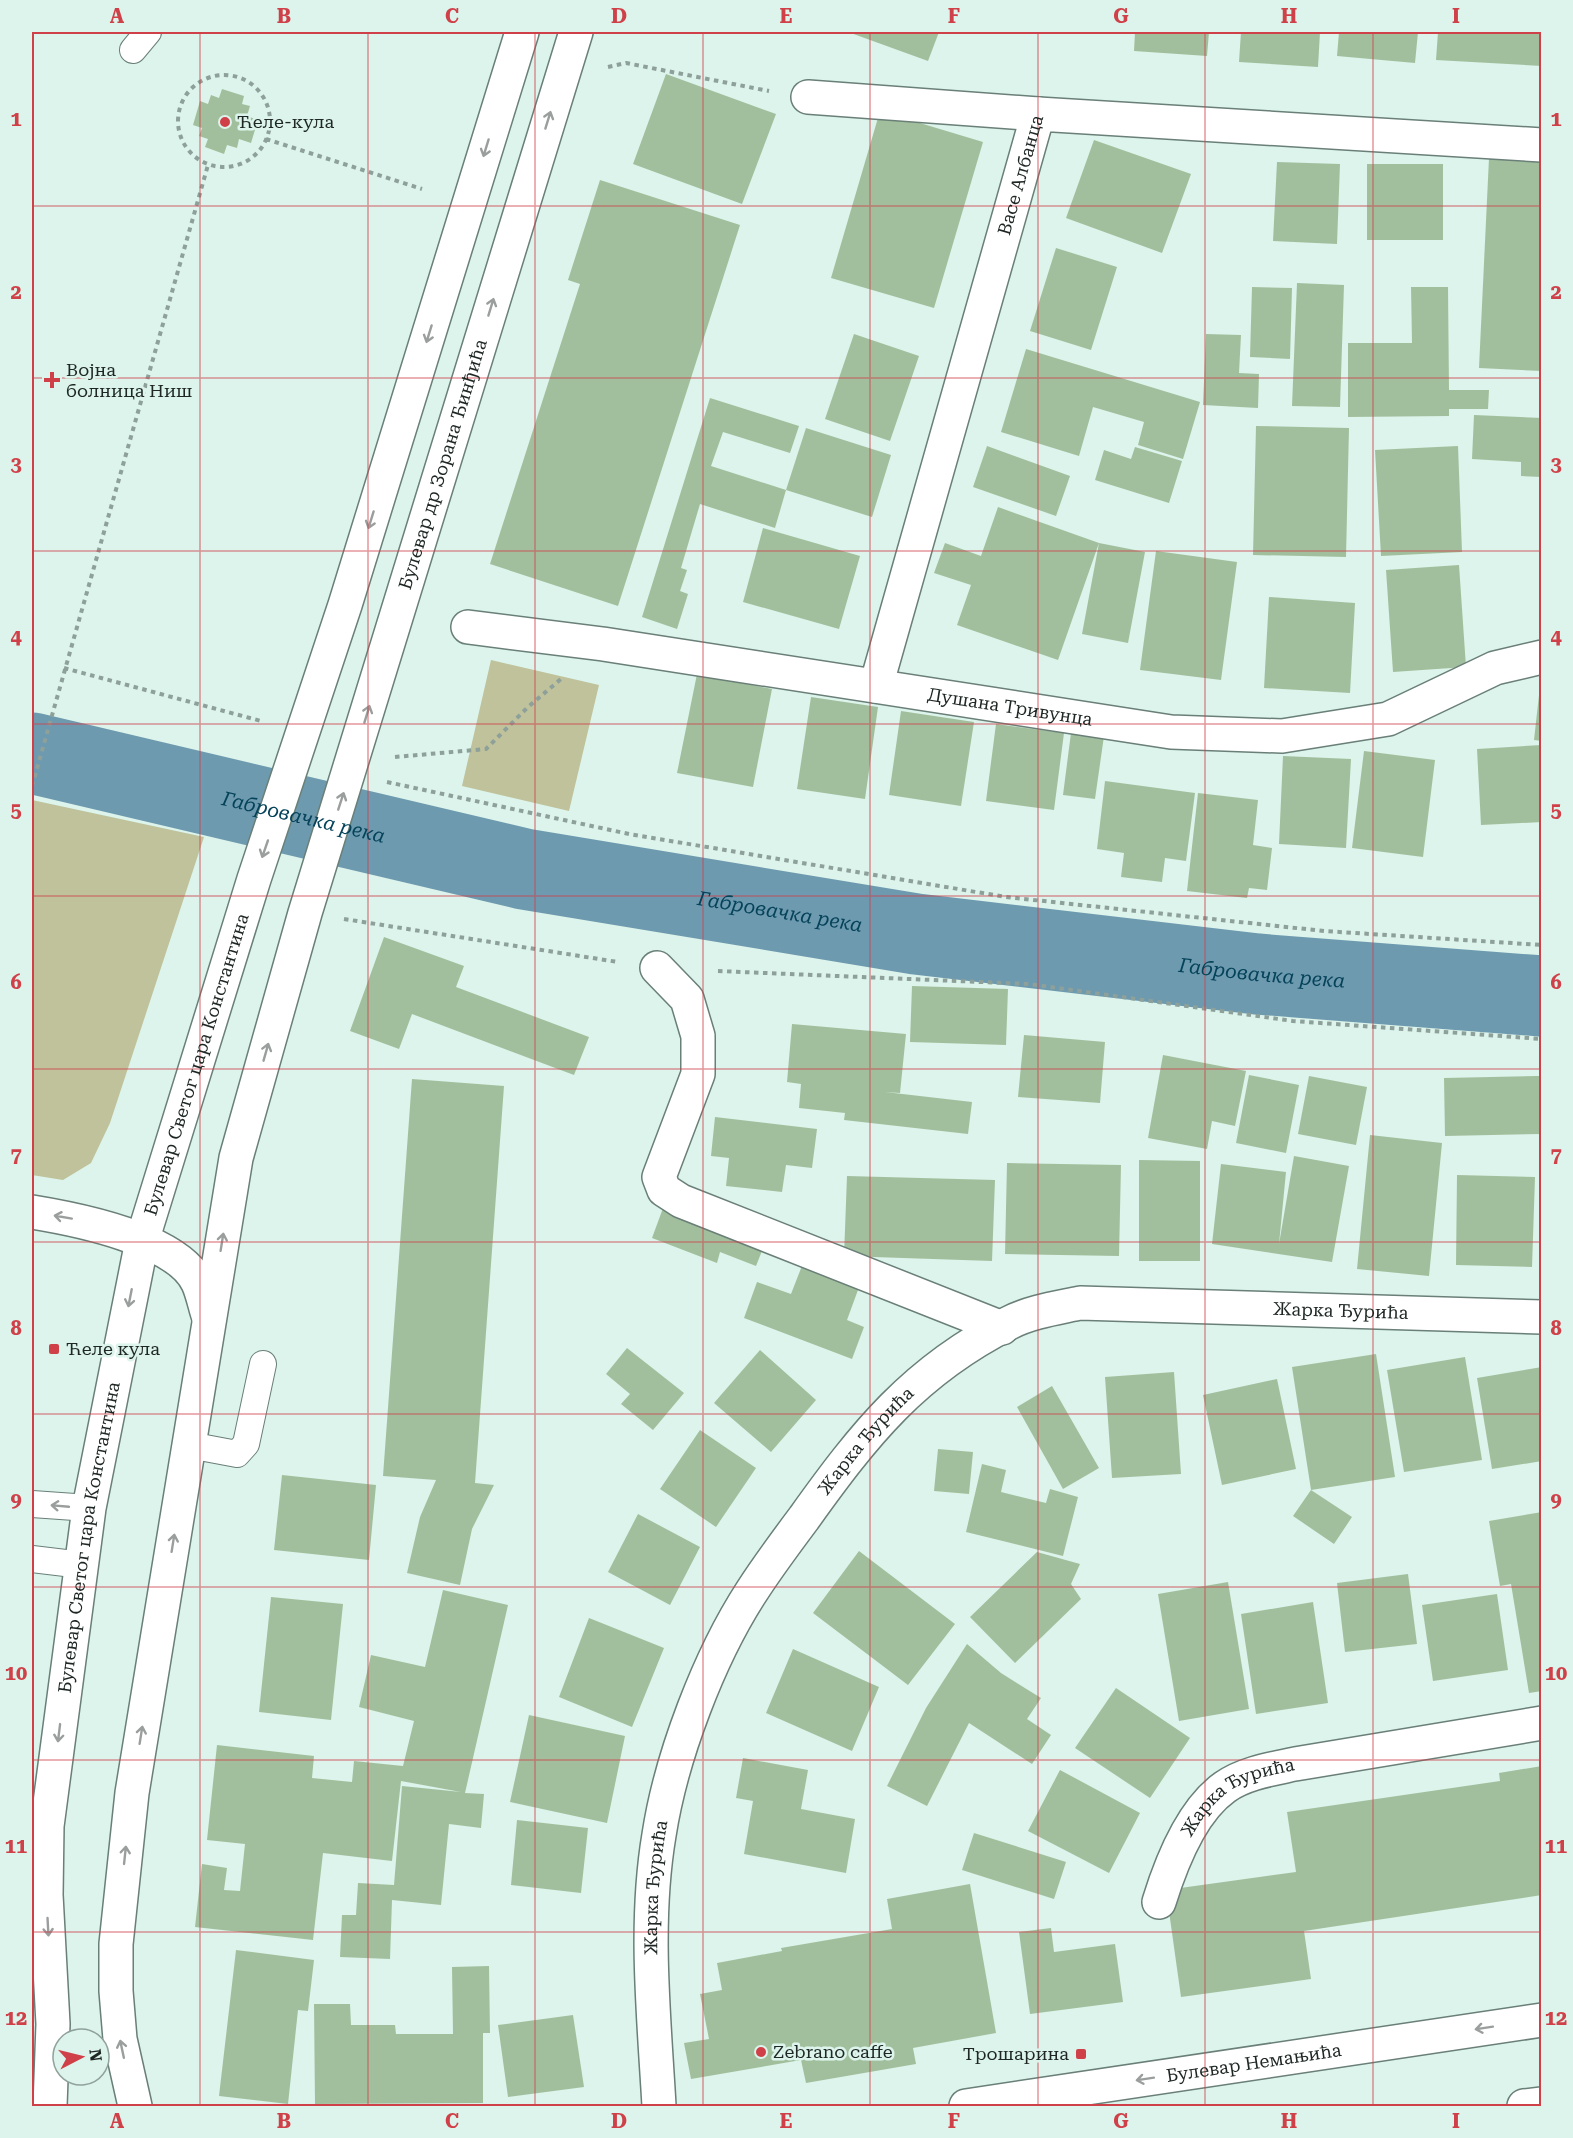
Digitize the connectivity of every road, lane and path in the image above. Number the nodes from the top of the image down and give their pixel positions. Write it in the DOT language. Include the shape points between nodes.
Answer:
graph roads {
  1 [pos="522,32"];
  2 [pos="576,32"];
  3 [pos="566,63"];
  4 [pos="808,97"];
  5 [pos="1038,114"];
  6 [pos="266,140"];
  7 [pos="1542,145"];
  8 [pos="208,165"];
  9 [pos="422,189"];
  10 [pos="468,627"];
  11 [pos="603,644"];
  12 [pos="1542,657"];
  13 [pos="64,668"];
  14 [pos="876,686"];
  15 [pos="261,721"];
  16 [pos="391,757"];
  17 [pos="383,781"];
  18 [pos="32,786"];
  19 [pos="340,918"];
  20 [pos="1542,945"];
  21 [pos="657,968"];
  22 [pos="1542,1039"];
  23 [pos="32,1212"];
  24 [pos="141,1241"];
  25 [pos="1542,1317"];
  26 [pos="209,1320"];
  27 [pos="1002,1328"];
  28 [pos="263,1364"];
  29 [pos="189,1445"];
  30 [pos="32,1504"];
  31 [pos="89,1508"];
  32 [pos="32,1559"];
  33 [pos="82,1565"];
  34 [pos="1542,1723"];
  35 [pos="1159,1902"];
  36 [pos="32,1989"];
  37 [pos="1542,2020"];
  38 [pos="53,2024"];
  39 [pos="1542,2104"];
  40 [pos="50,2106"];
  41 [pos="135,2106"];
  42 [pos="659,2106"];
  43 [pos="966,2106"];
  44 [pos="1524,2106"];
  1 -- 24 [label="street, Булевар Светог цара Константина, one-way"];
  2 -- 3 [label="street, Булевар др Зорана Ђинђића"];
  3 -- 4 [label="path" via="587,73 626,63"];
  26 -- 3 [label="street, Булевар др Зорана Ђинђића, one-way" via="236,1158 310,897"];
  4 -- 5 [label="street"];
  5 -- 7 [label="street, Васе Албанца"];
  5 -- 14 [label="street, Васе Албанца"];
  6 -- 8 [label="path" via="252,158 239,165"];
  6 -- 8 [label="path" via="270,117 267,102 258,90 233,75 218,74 204,79 191,87 182,100 178,131 189,151"];
  6 -- 9 [label="path"];
  8 -- 13 [label="path"];
  10 -- 11 [label="street, Душана Тривунца"];
  11 -- 14 [label="street, Душана Тривунца"];
  11 -- 16 [label="path" via="528,707 486,749"];
  12 -- 14 [label="street, Душана Тривунца" via="1495,668 1388,719 1282,736 1172,732"];
  13 -- 15 [label="path"];
  13 -- 18 [label="path"];
  17 -- 20 [label="path" via="629,834 1006,897 1324,931"];
  19 -- 21 [label="path"];
  21 -- 22 [label="path" via="1029,984 1293,1021"];
  21 -- 27 [label="street" via="687,999 698,1036 698,1074 659,1177 664,1190 681,1201"];
  24 -- 23 [label="street, one-way" via="76,1220"];
  24 -- 26 [label="street" via="172,1255 198,1281"];
  24 -- 31 [label="street, Булевар Светог цара Константина, one-way"];
  25 -- 27 [label="street, Жарка Ђурића" via="1080,1303 1049,1309"];
  26 -- 29 [label="street"];
  27 -- 42 [label="street, Жарка Ђурића" via="949,1358 918,1382 888,1410 846,1460 751,1591 700,1693 659,1833 654,1880 652,1968"];
  28 -- 29 [label="lane" via="246,1444 237,1454"];
  41 -- 29 [label="street, one-way" via="120,2039 116,1944 132,1793"];
  31 -- 30 [label="lane, one-way"];
  31 -- 33 [label="street, Булевар Светог цара Константина"];
  32 -- 33 [label="lane"];
  33 -- 38 [label="street, Булевар Светог цара Константина, one-way" via="47,1826 46,1895"];
  34 -- 35 [label="street, Жарка Ђурића" via="1259,1771 1225,1787 1191,1827 1172,1861"];
  36 -- 38 [label="street"];
  37 -- 43 [label="street, Булевар Немањића, one-way"];
  38 -- 40 [label="street, Булевар Светог цара Константина"];
  39 -- 44 [label="street"];
}
